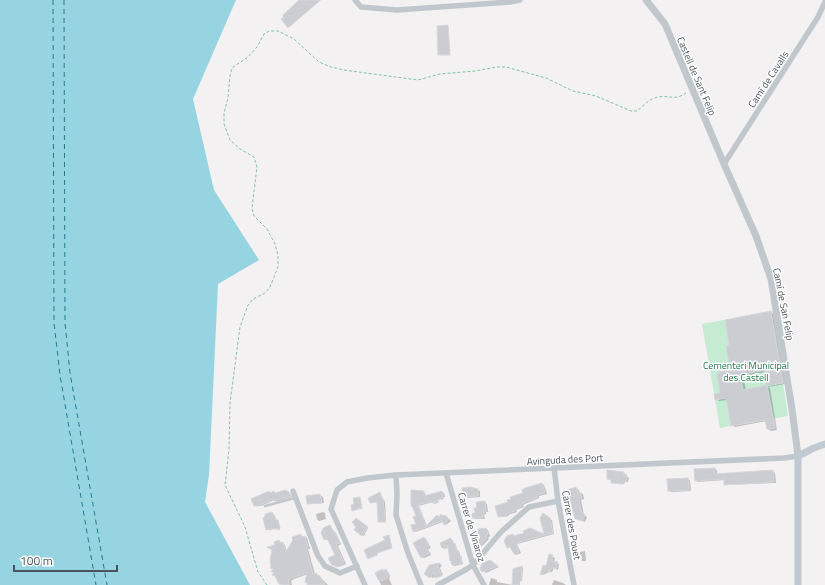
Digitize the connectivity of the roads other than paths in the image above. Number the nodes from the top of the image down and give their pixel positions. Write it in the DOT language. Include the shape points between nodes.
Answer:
graph roads {
  1 [pos="355,0"];
  2 [pos="520,0"];
  3 [pos="646,0"];
  4 [pos="825,2"];
  5 [pos="724,164"];
  6 [pos="825,444"];
  7 [pos="798,456"];
  8 [pos="554,468"];
  9 [pos="446,473"];
  10 [pos="396,475"];
  11 [pos="294,491"];
  12 [pos="296,498"];
  13 [pos="558,501"];
  14 [pos="265,506"];
  15 [pos="473,565"];
  16 [pos="357,566"];
  17 [pos="365,585"];
  18 [pos="421,585"];
  19 [pos="438,585"];
  20 [pos="484,585"];
  21 [pos="574,585"];
  22 [pos="798,585"];
  1 -- 2 [label="street" via="361,7 397,10"];
  3 -- 5 [label="street, Castell de Sant Felip" via="665,24"];
  4 -- 5 [label="street, Camí de Cavalls"];
  5 -- 7 [label="street, Camí de San Felip" via="756,236 771,279"];
  6 -- 7 [label="main road"];
  7 -- 8 [label="street, Avinguda des Port"];
  7 -- 22 [label="main road"];
  8 -- 9 [label="street, Avinguda des Port"];
  8 -- 13 [label="street, Carrer des Pouet"];
  9 -- 10 [label="street, Avinguda des Port"];
  9 -- 15 [label="street, Carrer de Vinaroz"];
  10 -- 16 [label="street, Avinguda des Port" via="347,482 337,490 331,509"];
  10 -- 18 [label="street" via="396,515"];
  11 -- 12 [label="street"];
  12 -- 14 [label="lane"];
  12 -- 16 [label="street" via="318,556 326,566 340,573"];
  13 -- 15 [label="street" via="529,507 501,532"];
  13 -- 21 [label="street, Carrer des Pouet"];
  15 -- 19 [label="street"];
  15 -- 20 [label="street, Carrer de Vinaroz"];
  16 -- 17 [label="street"];
}
